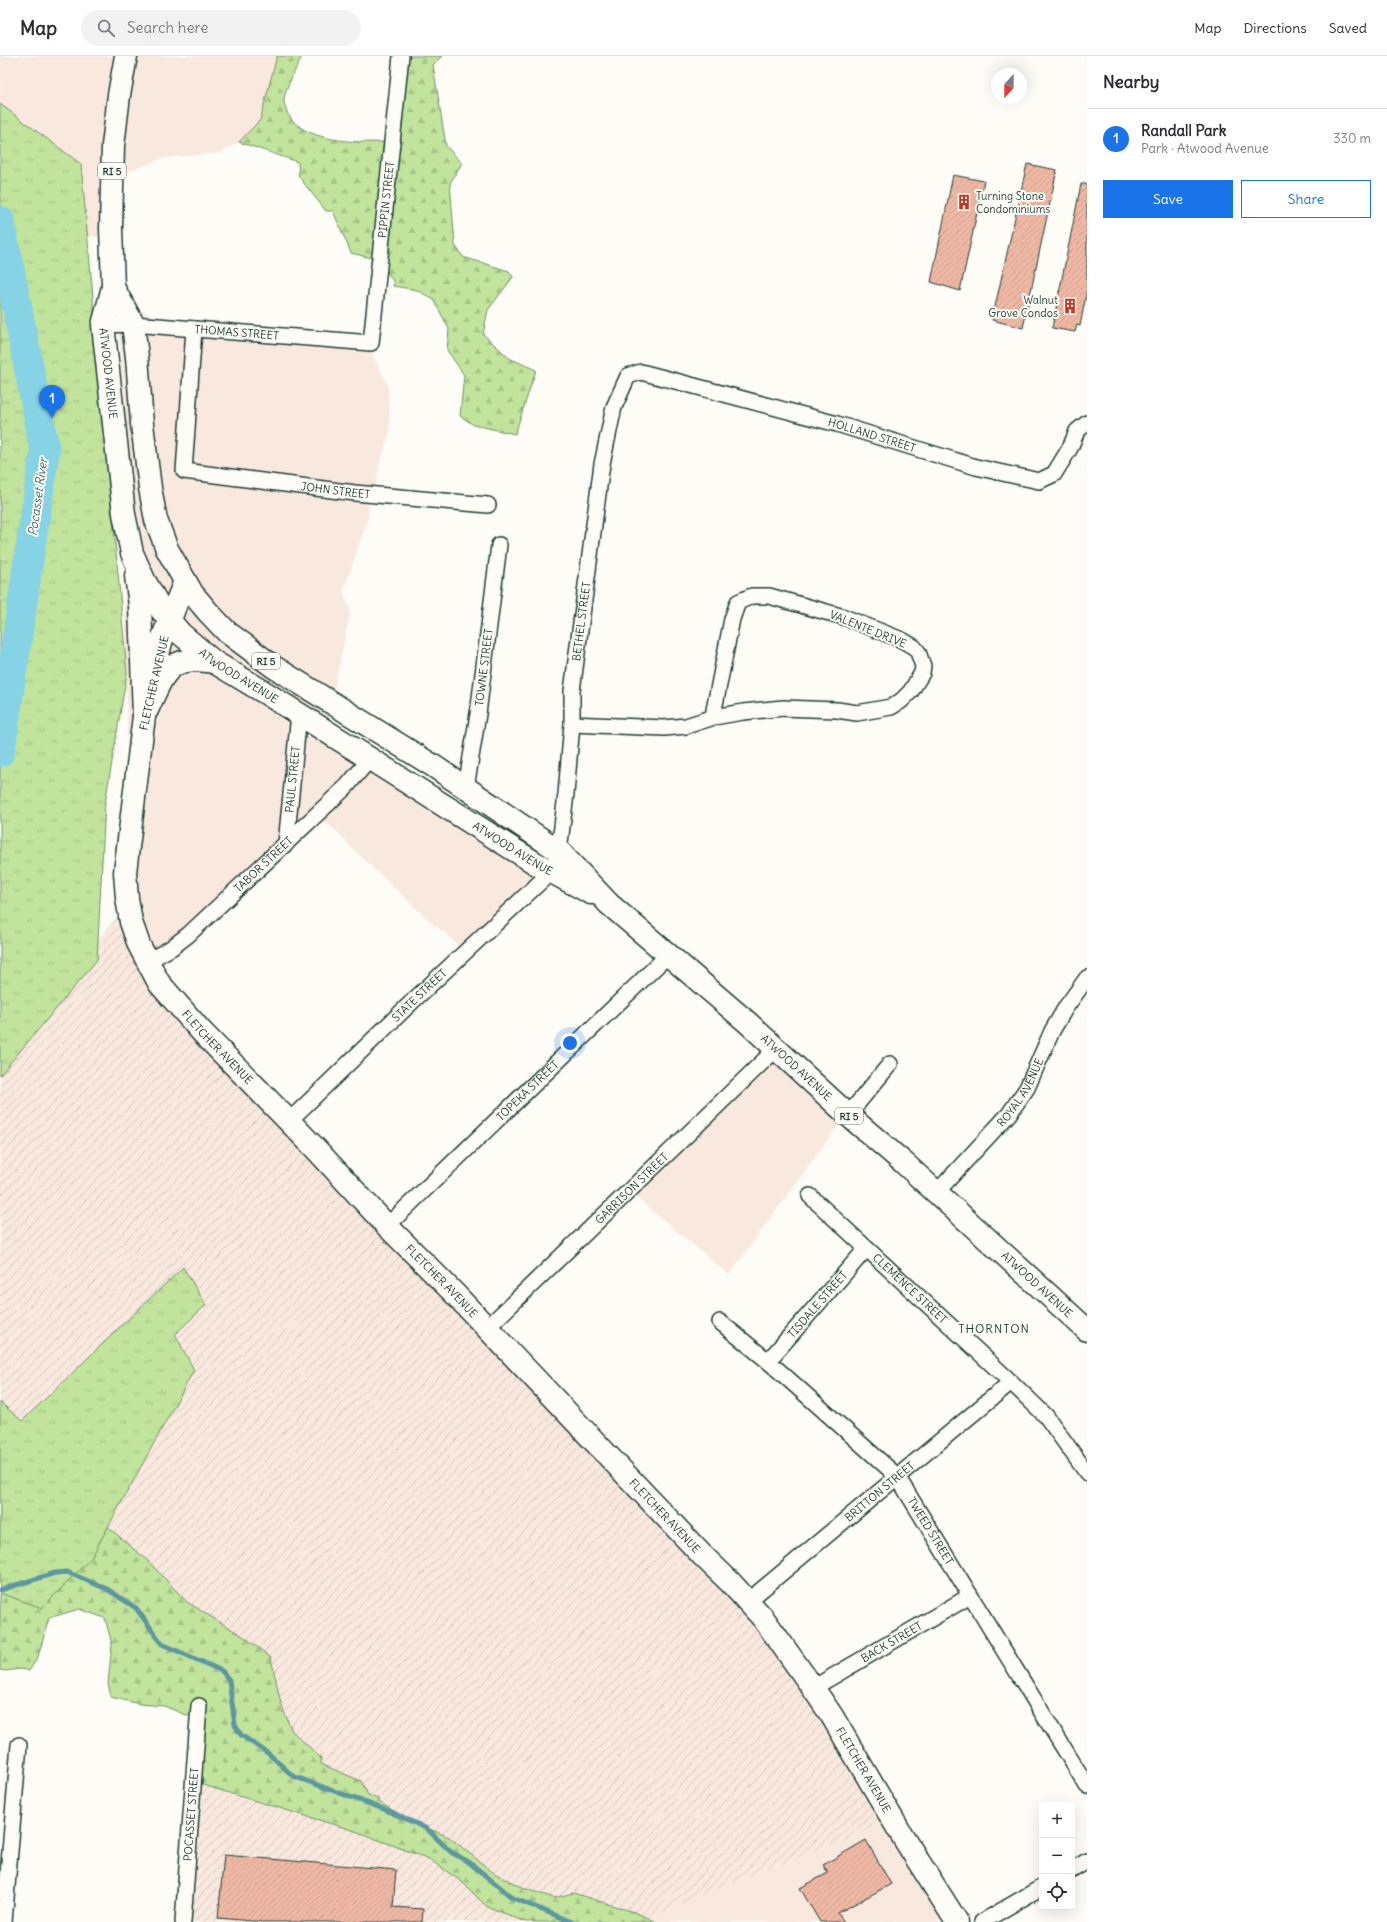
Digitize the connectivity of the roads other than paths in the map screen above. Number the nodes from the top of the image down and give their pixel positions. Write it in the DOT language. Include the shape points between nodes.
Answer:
graph roads {
  1 [pos="126,56"];
  2 [pos="401,56"];
  3 [pos="113,287"];
  4 [pos="132,324"];
  5 [pos="103,325"];
  6 [pos="194,329"];
  7 [pos="370,343"];
  8 [pos="628,376"];
  9 [pos="1087,423"];
  10 [pos="488,506"];
  11 [pos="500,545"];
  12 [pos="132,553"];
  13 [pos="185,581"];
  14 [pos="170,621"];
  15 [pos="214,662"];
  16 [pos="299,714"];
  17 [pos="144,716"];
  18 [pos="714,717"];
  19 [pos="572,724"];
  20 [pos="370,759"];
  21 [pos="466,788"];
  22 [pos="286,844"];
  23 [pos="559,851"];
  24 [pos="552,871"];
  25 [pos="609,904"];
  26 [pos="668,955"];
  27 [pos="148,961"];
  28 [pos="1087,978"];
  29 [pos="776,1049"];
  30 [pos="890,1064"];
  31 [pos="848,1115"];
  32 [pos="288,1121"];
  33 [pos="936,1193"];
  34 [pos="810,1196"];
  35 [pos="387,1226"];
  36 [pos="866,1249"];
  37 [pos="720,1322"];
  38 [pos="486,1328"];
  39 [pos="1087,1330"];
  40 [pos="768,1361"];
  41 [pos="1011,1382"];
  42 [pos="1087,1473"];
  43 [pos="897,1476"];
  44 [pos="970,1596"];
  45 [pos="748,1601"];
  46 [pos="813,1688"];
  47 [pos="200,1706"];
  48 [pos="19,1745"];
  49 [pos="1087,1786"];
  50 [pos="1087,1862"];
  51 [pos="1075,1868"];
  52 [pos="1039,1889"];
  53 [pos="4,1922"];
  54 [pos="183,1922"];
  55 [pos="957,1922"];
  56 [pos="982,1922"];
  1 -- 3 [label="main road, ATWOOD AVENUE / RI 5" via="114,146 111,228"];
  2 -- 7 [label="street, PIPPIN STREET"];
  3 -- 4 [label="main road, ATWOOD AVENUE / RI 5"];
  3 -- 5 [label="main road, ATWOOD AVENUE / RI 5"];
  4 -- 5 [label="street, THOMAS STREET"];
  4 -- 6 [label="street, THOMAS STREET"];
  4 -- 13 [label="main road, ATWOOD AVENUE / RI 5" via="142,424 155,514 167,549"];
  5 -- 12 [label="main road, ATWOOD AVENUE / RI 5" via="124,514"];
  6 -- 7 [label="street, THOMAS STREET"];
  6 -- 10 [label="street, JOHN STREET" via="184,471 355,493"];
  8 -- 9 [label="street, HOLLAND STREET" via="641,372 683,382 837,424 976,467 1039,481 1054,474 1077,431"];
  8 -- 19 [label="street, BETHEL STREET" via="614,407 602,464 572,691"];
  11 -- 21 [label="street, TOWNE STREET"];
  12 -- 14 [label="main road, ATWOOD AVENUE / RI 5" via="144,580"];
  12 -- 17 [label="main road" via="140,605"];
  13 -- 14 [label="main road, FLETCHER AVENUE"];
  13 -- 21 [label="main road, ATWOOD AVENUE / RI 5" via="192,593 227,632 274,667"];
  14 -- 15 [label="main road, ATWOOD AVENUE / RI 5" via="181,634"];
  14 -- 17 [label="main road, FLETCHER AVENUE" via="161,642"];
  15 -- 16 [label="main road, ATWOOD AVENUE / RI 5"];
  15 -- 17 [label="main road" via="181,661 167,670"];
  16 -- 20 [label="main road, ATWOOD AVENUE / RI 5"];
  16 -- 22 [label="street, PAUL STREET"];
  17 -- 27 [label="main road, FLETCHER AVENUE" via="125,872 131,922"];
  18 -- 18 [label="street, VALENTE DRIVE" via="783,708 857,713 891,707 911,691 922,673 923,666 914,647 902,640 844,617 769,596 752,596 738,602 732,619"];
  18 -- 19 [label="street, VALENTE DRIVE" via="686,726 664,728"];
  19 -- 23 [label="street, BETHEL STREET"];
  20 -- 22 [label="street, TABOR STREET" via="347,786"];
  20 -- 24 [label="main road, ATWOOD AVENUE / RI 5" via="535,863"];
  21 -- 23 [label="main road, ATWOOD AVENUE / RI 5"];
  22 -- 27 [label="street, TABOR STREET" via="188,935"];
  23 -- 24 [label="street, BETHEL STREET"];
  23 -- 25 [label="main road, ATWOOD AVENUE / RI 5"];
  24 -- 25 [label="main road, ATWOOD AVENUE / RI 5"];
  24 -- 32 [label="street, STATE STREET"];
  25 -- 26 [label="main road, ATWOOD AVENUE / RI 5"];
  26 -- 29 [label="main road, ATWOOD AVENUE / RI 5"];
  26 -- 35 [label="street, TOPEKA STREET"];
  27 -- 32 [label="main road, FLETCHER AVENUE" via="159,983 201,1031"];
  28 -- 33 [label="street, ROYAL AVENUE" via="1052,1031 1026,1088 1008,1114"];
  29 -- 31 [label="main road, ATWOOD AVENUE / RI 5"];
  29 -- 38 [label="street, GARRISON STREET"];
  30 -- 31 [label="street"];
  31 -- 33 [label="main road, ATWOOD AVENUE / RI 5"];
  32 -- 35 [label="main road, FLETCHER AVENUE"];
  33 -- 39 [label="main road, ATWOOD AVENUE / RI 5"];
  34 -- 36 [label="street, CLEMENCE STREET"];
  35 -- 38 [label="main road, FLETCHER AVENUE"];
  36 -- 40 [label="street, TISDALE STREET"];
  36 -- 41 [label="street, CLEMENCE STREET"];
  37 -- 40 [label="street, TWEED STREET"];
  38 -- 45 [label="main road, FLETCHER AVENUE"];
  40 -- 43 [label="street, TWEED STREET"];
  41 -- 42 [label="street, CLEMENCE STREET" via="1046,1416"];
  41 -- 43 [label="street, BRITTON STREET"];
  43 -- 44 [label="street, TWEED STREET"];
  43 -- 45 [label="street, BRITTON STREET"];
  44 -- 46 [label="street, BACK STREET"];
  44 -- 49 [label="street, TWEED STREET"];
  45 -- 46 [label="main road, FLETCHER AVENUE"];
  46 -- 55 [label="main road, FLETCHER AVENUE"];
  47 -- 54 [label="street, POCASSET STREET"];
  48 -- 53 [label="street"];
  50 -- 51 [label="street"];
  52 -- 56 [label="street"];
}
